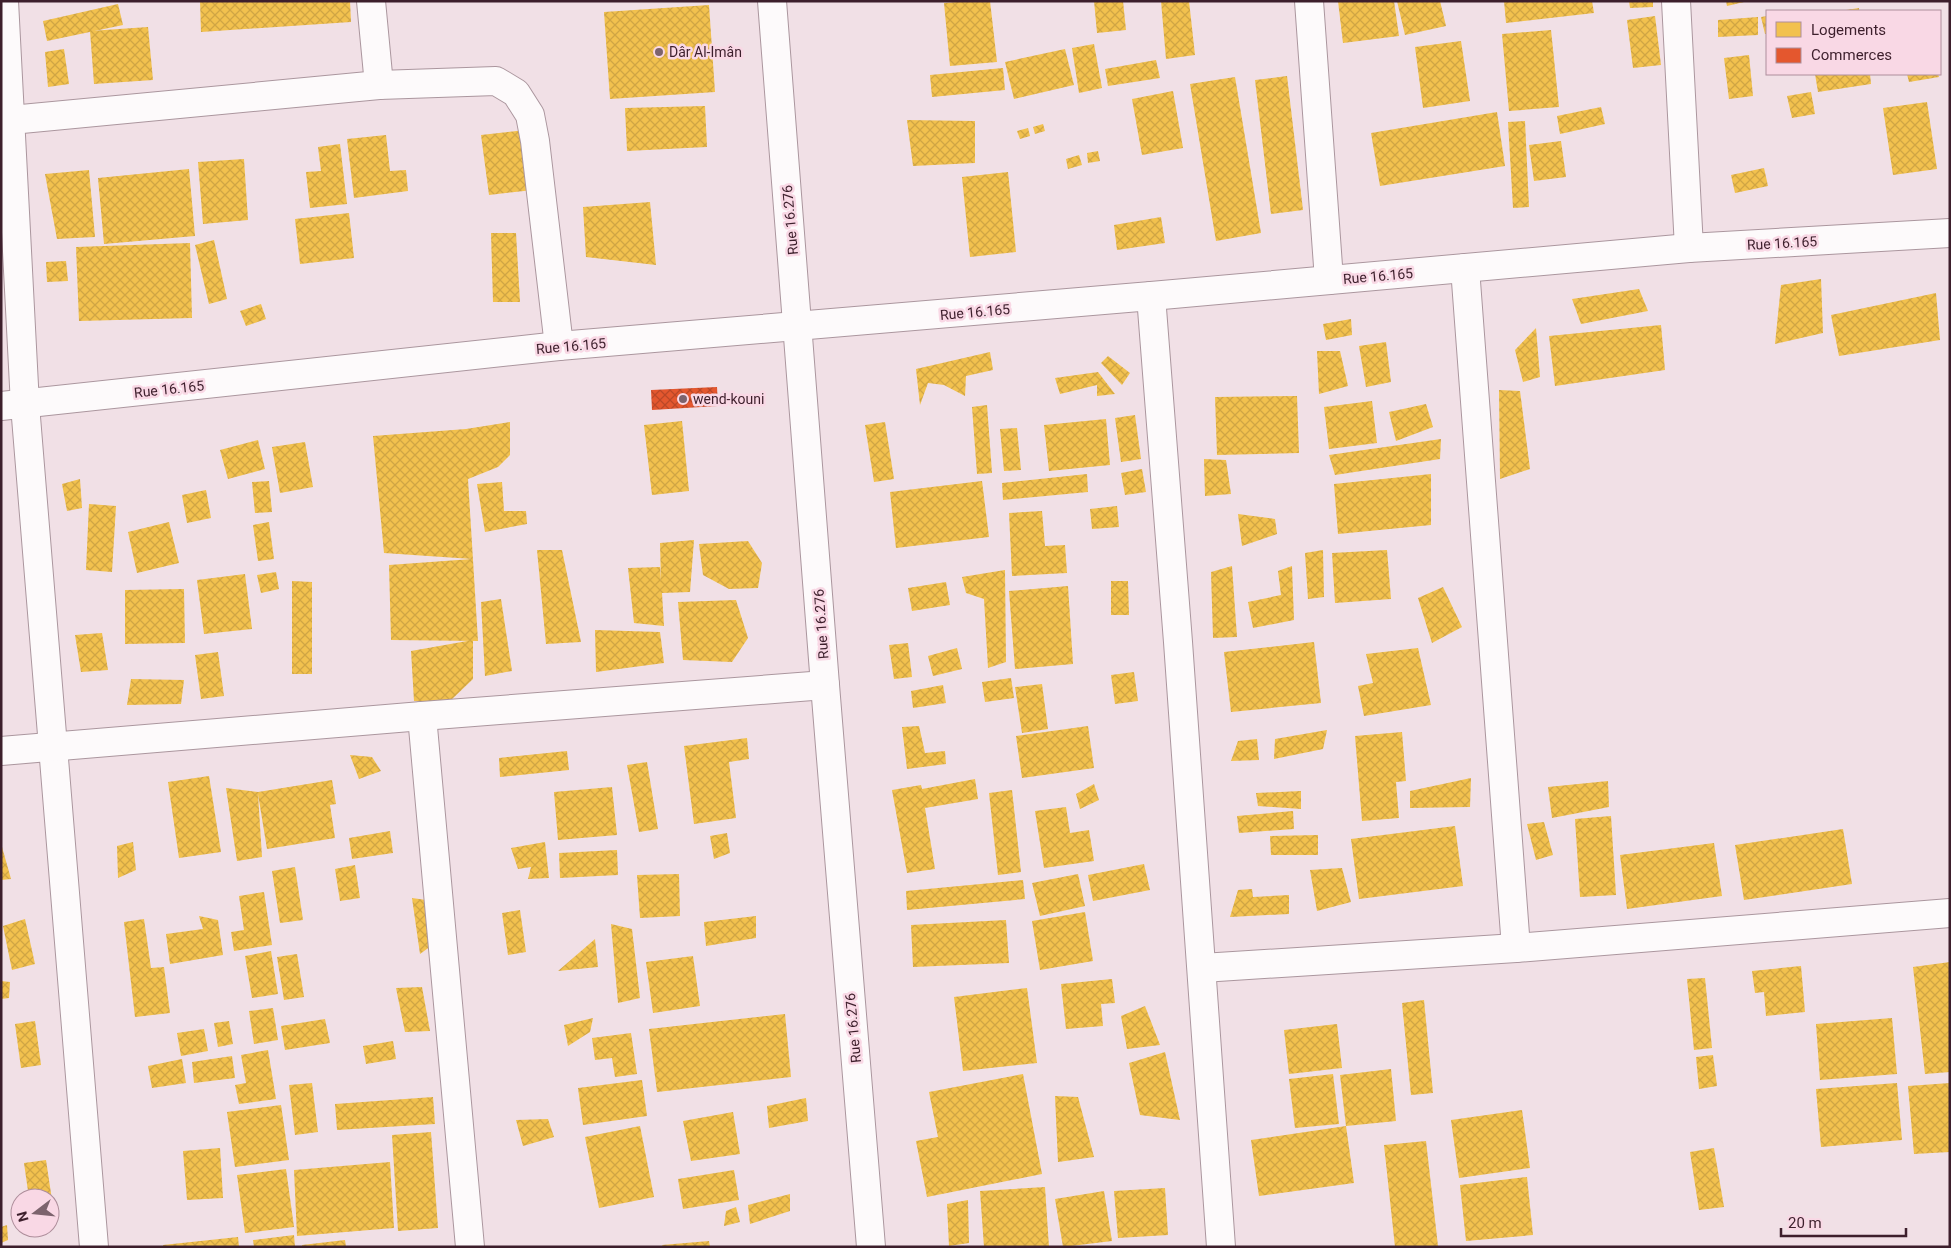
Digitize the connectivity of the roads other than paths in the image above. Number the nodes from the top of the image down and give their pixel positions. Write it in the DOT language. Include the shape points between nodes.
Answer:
graph roads {
  1 [pos="371,1"];
  2 [pos="772,1"];
  3 [pos="1309,1"];
  4 [pos="1676,1"];
  5 [pos="3,8"];
  6 [pos="379,85"];
  7 [pos="11,120"];
  8 [pos="1950,234"];
  9 [pos="1689,248"];
  10 [pos="1465,268"];
  11 [pos="1329,280"];
  12 [pos="1151,296"];
  13 [pos="798,327"];
  14 [pos="559,346"];
  15 [pos="13,406"];
  16 [pos="825,685"];
  17 [pos="422,716"];
  18 [pos="53,747"];
  19 [pos="1,752"];
  20 [pos="1950,913"];
  21 [pos="1516,948"];
  22 [pos="1202,968"];
  23 [pos="94,1247"];
  24 [pos="470,1247"];
  25 [pos="871,1247"];
  26 [pos="1221,1247"];
  1 -- 6 [label="street"];
  2 -- 13 [label="street, Rue 16.276"];
  3 -- 11 [label="street"];
  4 -- 9 [label="street"];
  5 -- 7 [label="street"];
  6 -- 7 [label="street"];
  6 -- 14 [label="street" via="496,81 516,93 530,115 535,141"];
  7 -- 15 [label="street"];
  8 -- 9 [label="street, Rue 16.165"];
  9 -- 10 [label="street, Rue 16.165"];
  10 -- 11 [label="street, Rue 16.165"];
  10 -- 21 [label="street"];
  11 -- 12 [label="street, Rue 16.165"];
  12 -- 13 [label="street, Rue 16.165"];
  12 -- 22 [label="street"];
  13 -- 14 [label="street, Rue 16.165"];
  13 -- 16 [label="street, Rue 16.276"];
  14 -- 15 [label="street, Rue 16.165"];
  15 -- 18 [label="street"];
  16 -- 17 [label="street"];
  16 -- 25 [label="street, Rue 16.276"];
  17 -- 18 [label="street"];
  17 -- 24 [label="street"];
  18 -- 19 [label="street"];
  18 -- 23 [label="street"];
  20 -- 21 [label="street"];
  21 -- 22 [label="street"];
  22 -- 26 [label="street"];
}
